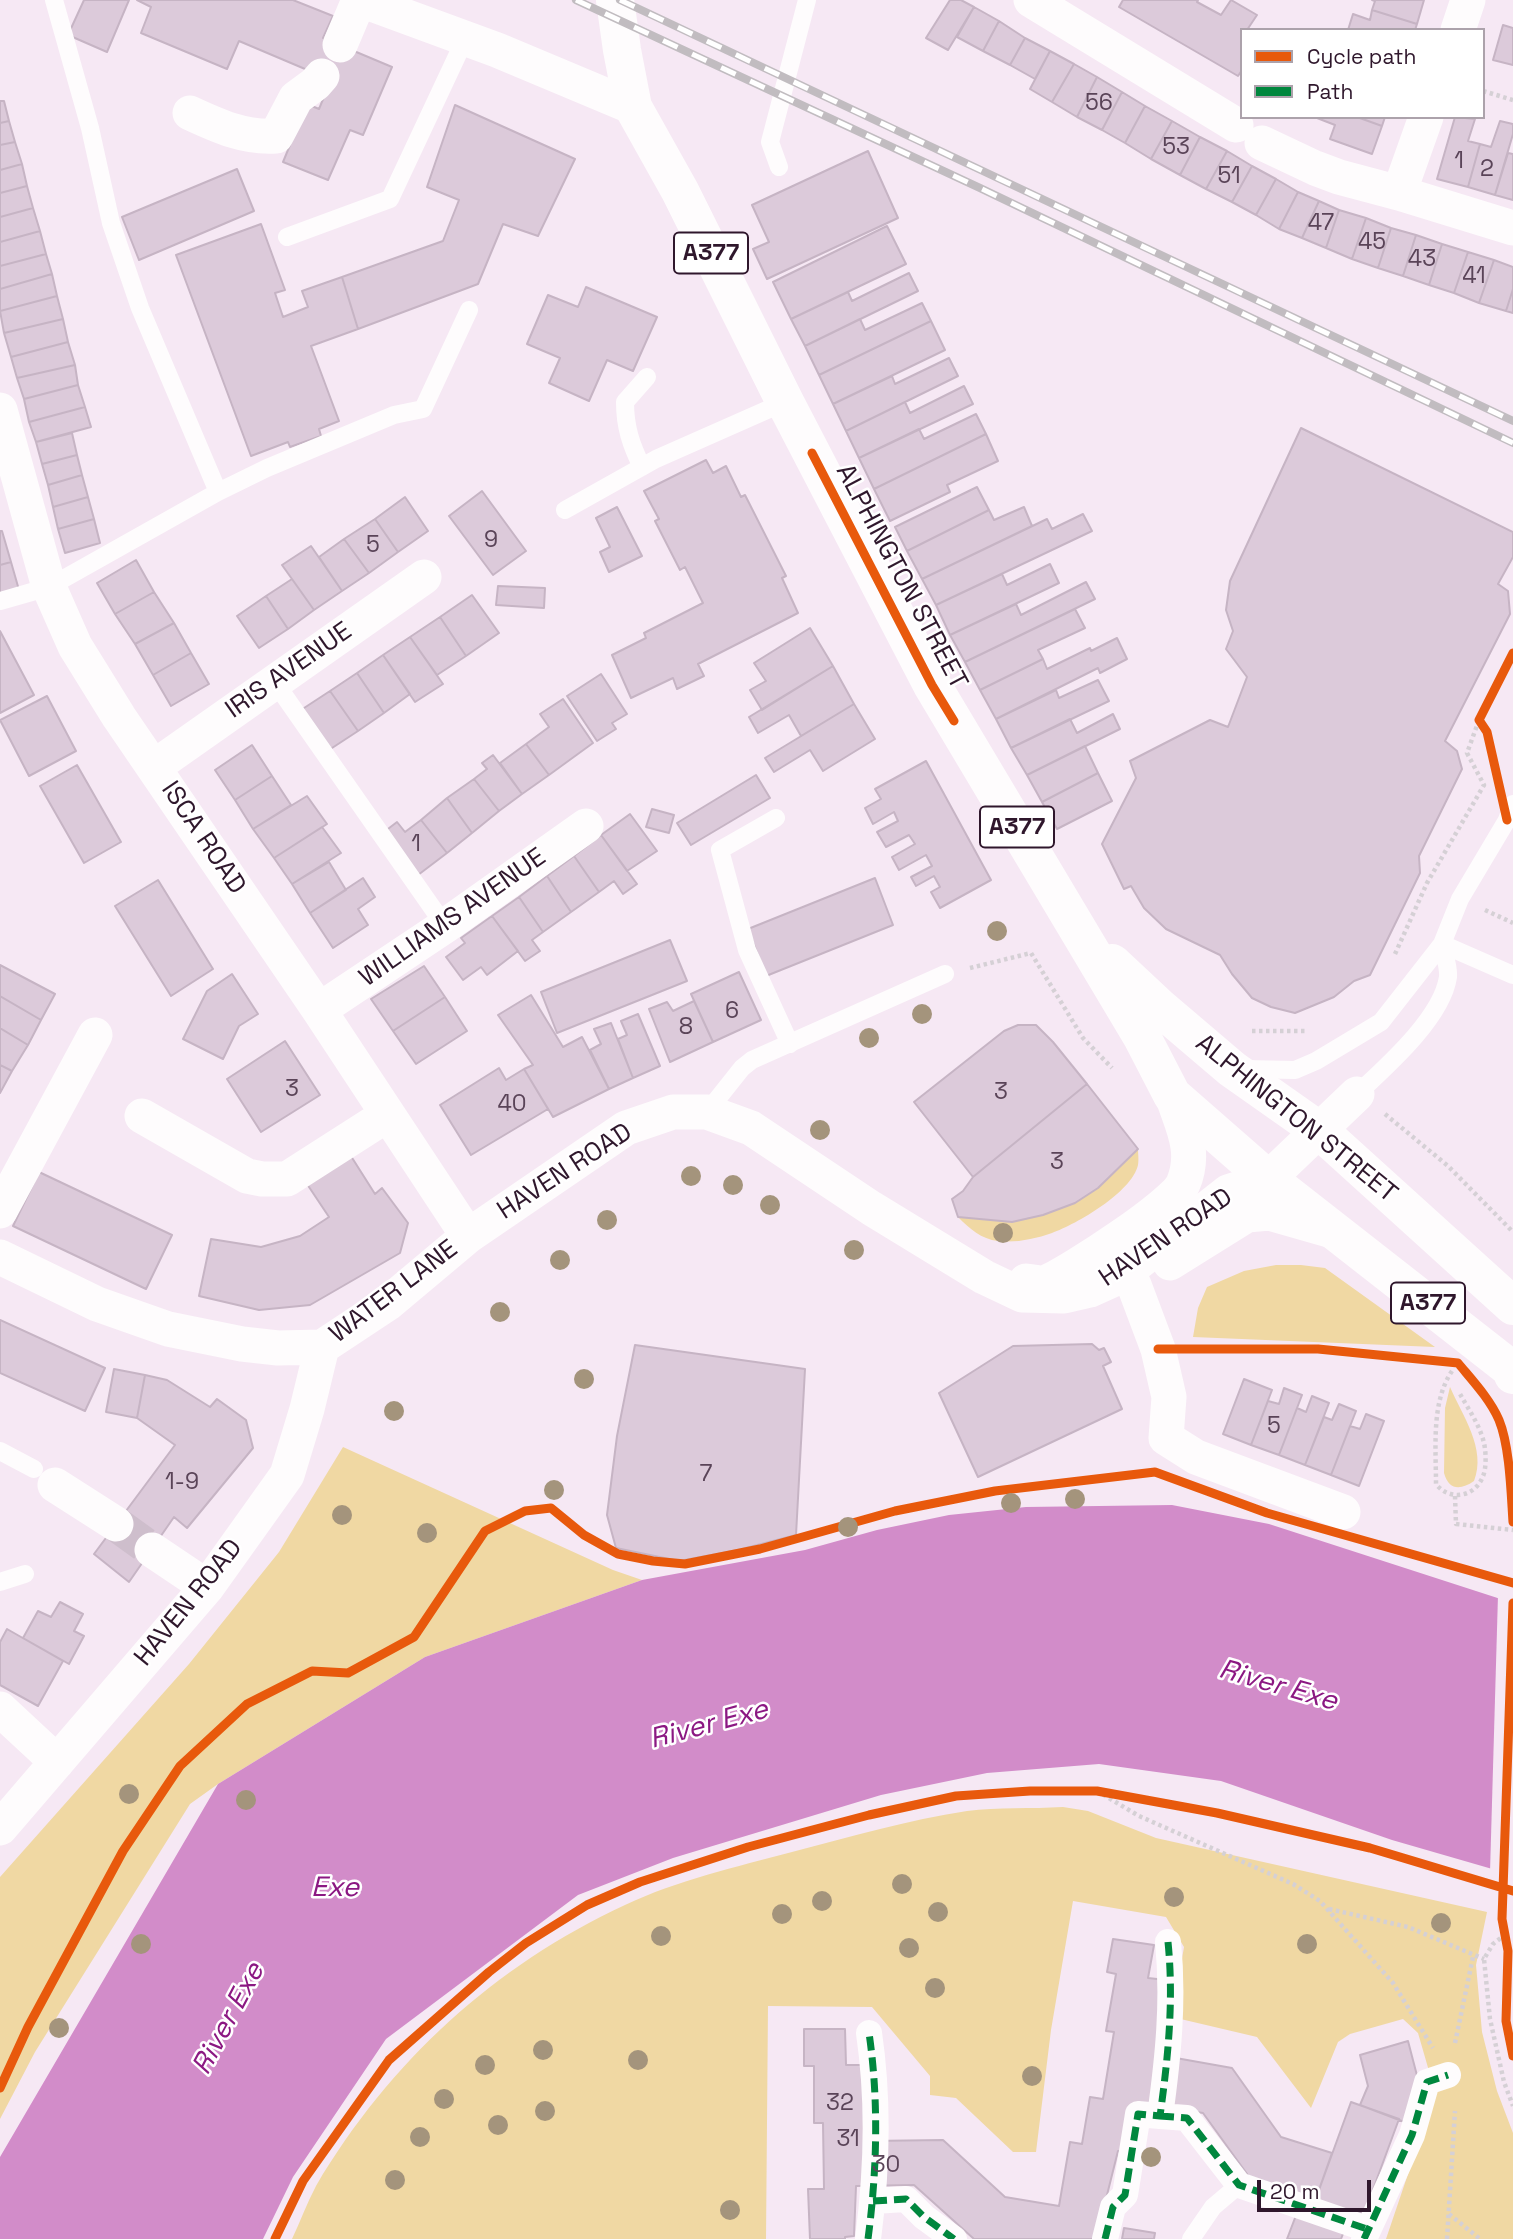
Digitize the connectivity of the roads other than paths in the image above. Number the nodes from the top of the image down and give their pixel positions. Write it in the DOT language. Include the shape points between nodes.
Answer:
graph roads {
  1 [pos="54,0"];
  2 [pos="360,0"];
  3 [pos="615,0"];
  4 [pos="807,0"];
  5 [pos="1031,0"];
  6 [pos="1468,0"];
  7 [pos="1459,28"];
  8 [pos="481,44"];
  9 [pos="340,45"];
  10 [pos="322,76"];
  11 [pos="634,107"];
  12 [pos="190,113"];
  13 [pos="1425,119"];
  14 [pos="779,167"];
  15 [pos="1399,192"];
  16 [pos="1513,228"];
  17 [pos="287,237"];
  18 [pos="469,310"];
  19 [pos="647,377"];
  20 [pos="785,402"];
  21 [pos="0,410"];
  22 [pos="642,467"];
  23 [pos="218,492"];
  24 [pos="565,510"];
  25 [pos="424,577"];
  26 [pos="48,587"];
  27 [pos="0,601"];
  28 [pos="274,681"];
  29 [pos="154,767"];
  30 [pos="1513,804"];
  31 [pos="776,818"];
  32 [pos="586,826"];
  33 [pos="445,926"];
  34 [pos="1080,933"];
  35 [pos="1442,944"];
  36 [pos="945,974"];
  37 [pos="1513,975"];
  38 [pos="319,1010"];
  39 [pos="95,1035"];
  40 [pos="790,1044"];
  41 [pos="1232,1069"];
  42 [pos="1172,1095"];
  43 [pos="1369,1102"];
  44 [pos="707,1112"];
  45 [pos="387,1115"];
  46 [pos="142,1116"];
  47 [pos="1320,1131"];
  48 [pos="1268,1179"];
  49 [pos="0,1210"];
  50 [pos="1247,1216"];
  51 [pos="1340,1233"];
  52 [pos="468,1236"];
  53 [pos="0,1258"];
  54 [pos="984,1277"];
  55 [pos="1134,1285"];
  56 [pos="1513,1306"];
  57 [pos="322,1347"];
  58 [pos="1513,1375"];
  59 [pos="0,1451"];
  60 [pos="44,1477"];
  61 [pos="1343,1512"];
  62 [pos="116,1524"];
  63 [pos="152,1550"];
  64 [pos="25,1574"];
  65 [pos="0,1582"];
  66 [pos="207,1587"];
  67 [pos="0,1709"];
  68 [pos="57,1762"];
  69 [pos="0,1828"];
  70 [pos="1168,1942"];
  71 [pos="869,2033"];
  72 [pos="1448,2075"];
  73 [pos="1160,2116"];
  74 [pos="1239,2185"];
  75 [pos="873,2201"];
  76 [pos="1366,2234"];
  77 [pos="868,2239"];
  78 [pos="954,2239"];
  79 [pos="1105,2239"];
  80 [pos="1191,2239"];
  1 -- 23 [label="lane" via="111,223 140,308"];
  2 -- 8 [label="street"];
  2 -- 9 [label="street"];
  3 -- 11 [label="highway, A377"];
  4 -- 14 [label="lane" via="769,142"];
  5 -- 15 [label="street" via="1249,134 1315,168"];
  6 -- 7 [label="street"];
  8 -- 11 [label="street"];
  8 -- 17 [label="lane" via="390,199"];
  10 -- 12 [label="street" via="296,98 275,136 257,138"];
  11 -- 20 [label="highway, ALPHINGTON STREET / A377"];
  13 -- 15 [label="street"];
  15 -- 16 [label="street"];
  18 -- 23 [label="lane" via="423,409 394,415"];
  19 -- 22 [label="lane" via="625,402 625,426"];
  20 -- 22 [label="lane"];
  20 -- 34 [label="highway, ALPHINGTON STREET / A377" via="932,685"];
  21 -- 26 [label="street, ISCA ROAD"];
  22 -- 24 [label="lane"];
  23 -- 26 [label="lane"];
  25 -- 28 [label="street, IRIS AVENUE"];
  26 -- 27 [label="lane"];
  26 -- 29 [label="street, ISCA ROAD" via="75,646"];
  28 -- 29 [label="street, IRIS AVENUE"];
  28 -- 33 [label="lane"];
  29 -- 38 [label="street, ISCA ROAD"];
  30 -- 35 [label="lane" via="1460,899"];
  31 -- 40 [label="lane" via="720,850 747,950"];
  32 -- 33 [label="street, WILLIAMS AVENUE"];
  33 -- 38 [label="street, WILLIAMS AVENUE"];
  34 -- 41 [label="highway, ALPHINGTON STREET / A377"];
  34 -- 42 [label="highway, ALPHINGTON STREET / A377"];
  35 -- 37 [label="lane"];
  35 -- 41 [label="lane" via="1381,1022 1316,1061 1295,1070"];
  35 -- 43 [label="lane" via="1448,976 1438,1005"];
  36 -- 40 [label="lane"];
  38 -- 45 [label="street, ISCA ROAD"];
  39 -- 49 [label="street"];
  40 -- 44 [label="lane" via="742,1068"];
  41 -- 47 [label="highway, ALPHINGTON STREET / A377"];
  42 -- 48 [label="highway, ALPHINGTON STREET / A377"];
  42 -- 54 [label="street, HAVEN ROAD" via="1191,1150 1182,1185 1104,1249 1044,1283"];
  43 -- 47 [label="street"];
  44 -- 52 [label="street, HAVEN ROAD" via="673,1112 626,1128"];
  44 -- 54 [label="street, HAVEN ROAD" via="751,1128"];
  45 -- 46 [label="street" via="287,1179 247,1176"];
  45 -- 52 [label="street, ISCA ROAD"];
  47 -- 48 [label="street"];
  47 -- 56 [label="highway, ALPHINGTON STREET / A377"];
  48 -- 50 [label="street, HAVEN ROAD"];
  48 -- 51 [label="highway, ALPHINGTON STREET / A377"];
  48 -- 54 [label="street, HAVEN ROAD" via="1227,1192 1121,1276 1090,1290 1064,1296 1022,1295"];
  50 -- 51 [label="street, HAVEN ROAD" via="1269,1213"];
  50 -- 55 [label="street, HAVEN ROAD"];
  51 -- 58 [label="highway, ALPHINGTON STREET / A377"];
  52 -- 57 [label="street, WATER LANE" via="387,1304"];
  53 -- 57 [label="street, WATER LANE" via="97,1304 168,1328 242,1344"];
  54 -- 55 [label="street, HAVEN ROAD" via="1031,1319"];
  55 -- 61 [label="street" via="1158,1349 1169,1397 1166,1438 1196,1457"];
  57 -- 66 [label="street, HAVEN ROAD" via="287,1475"];
  59 -- 60 [label="lane"];
  60 -- 62 [label="street"];
  63 -- 66 [label="street"];
  64 -- 65 [label="lane"];
  66 -- 68 [label="street, HAVEN ROAD"];
  67 -- 68 [label="street"];
  68 -- 69 [label="street, HAVEN ROAD"];
  70 -- 73 [label="street" via="1169,2052"];
  71 -- 75 [label="street" via="876,2119"];
  72 -- 76 [label="street" via="1427,2082 1412,2135"];
  73 -- 74 [label="street" via="1187,2118"];
  73 -- 79 [label="street" via="1138,2114 1125,2194 1113,2207"];
  74 -- 76 [label="street"];
  74 -- 80 [label="lane" via="1213,2207"];
  75 -- 77 [label="street"];
  75 -- 78 [label="street" via="906,2199"];
}
